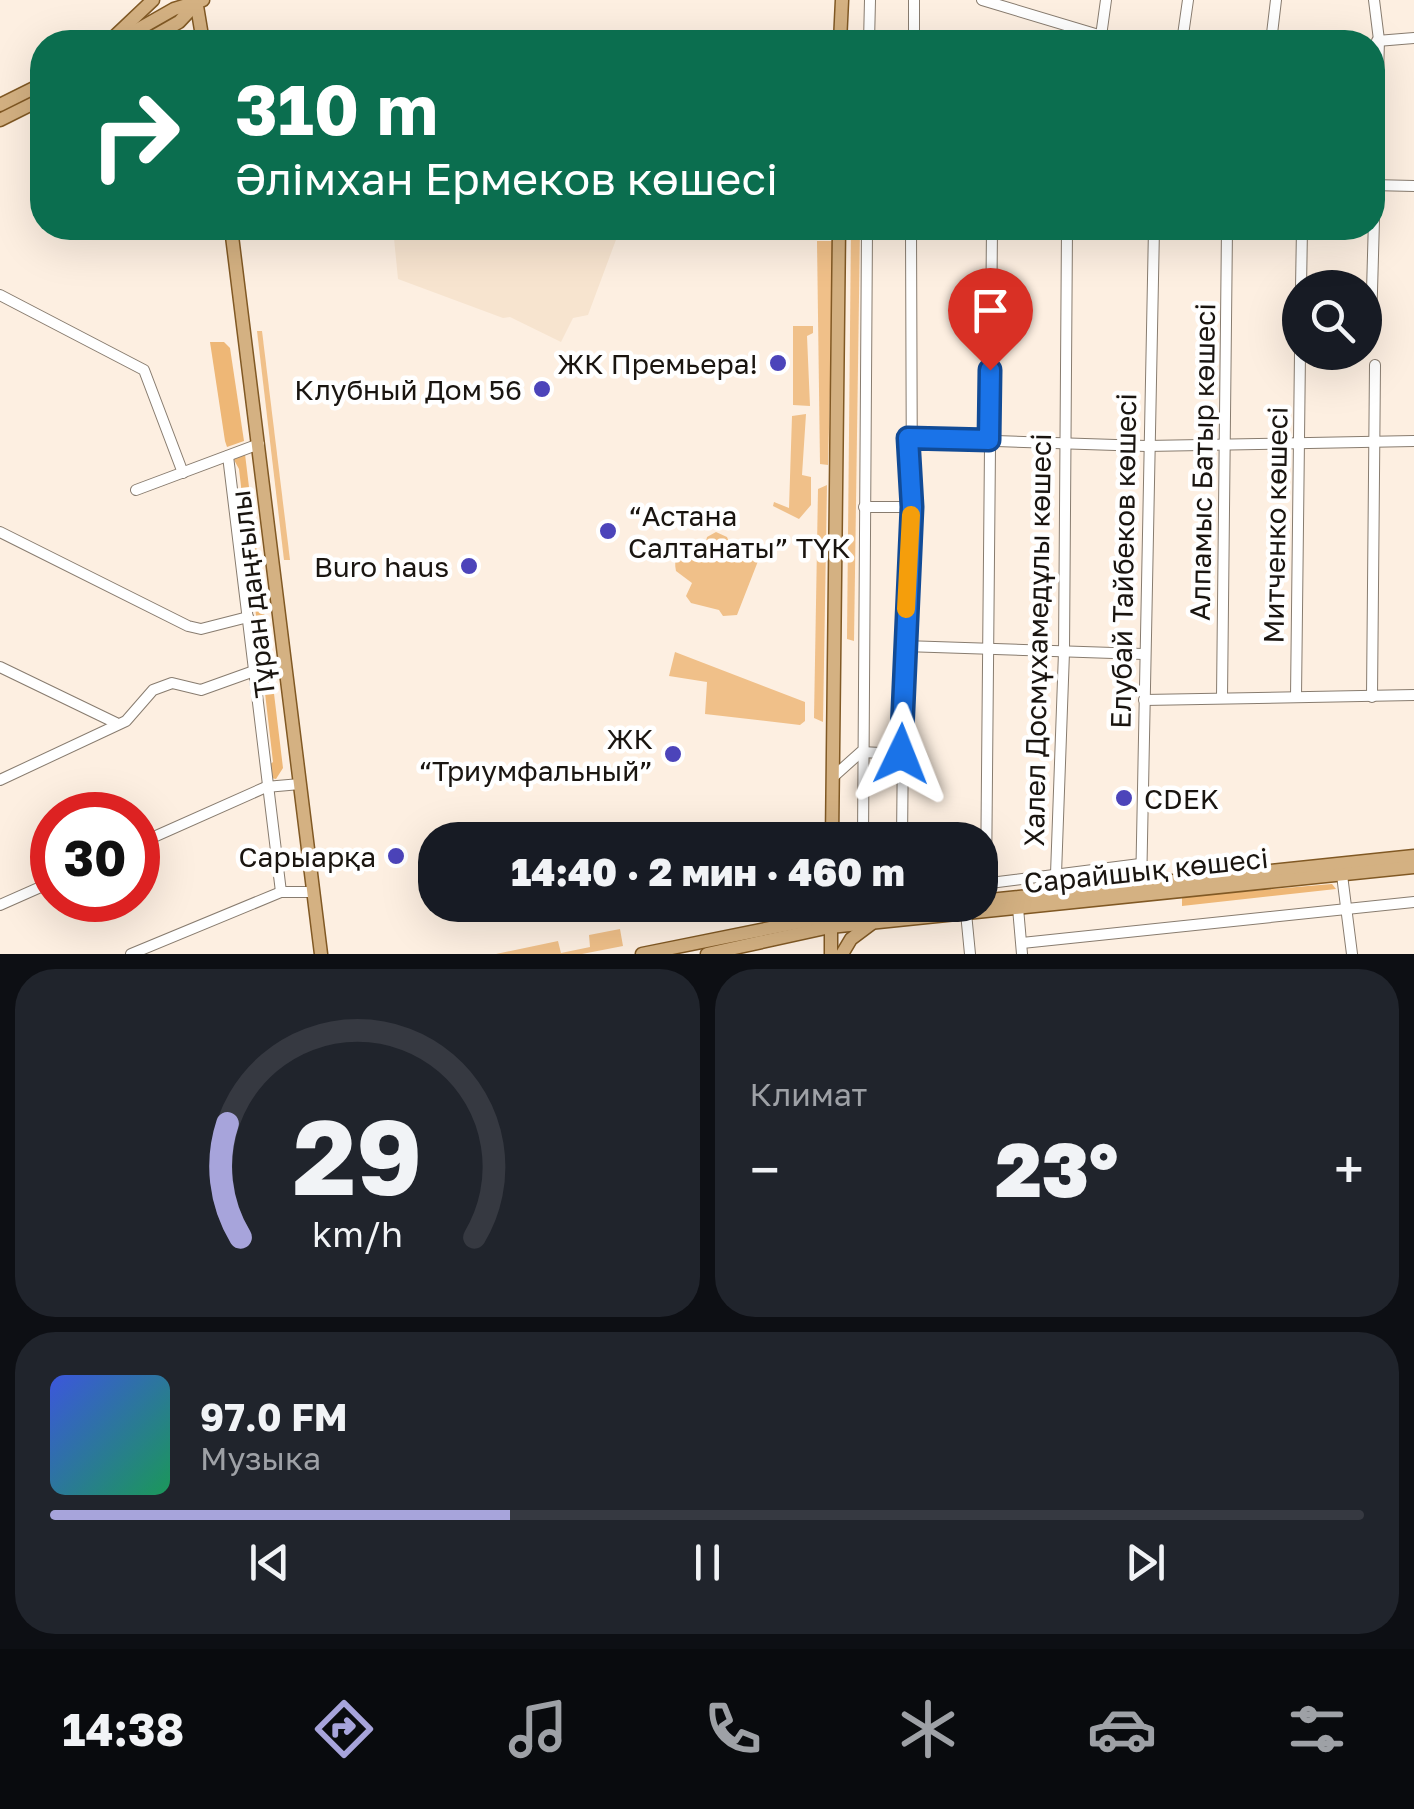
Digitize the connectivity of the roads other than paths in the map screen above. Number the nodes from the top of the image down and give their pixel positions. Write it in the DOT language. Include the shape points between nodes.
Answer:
graph roads {
  1 [pos="153,0"];
  2 [pos="845,0"];
  3 [pos="870,0"];
  4 [pos="914,0"];
  5 [pos="982,0"];
  6 [pos="1106,0"];
  7 [pos="1188,0"];
  8 [pos="1276,0"];
  9 [pos="1374,0"];
  10 [pos="199,1"];
  11 [pos="1027,6"];
  12 [pos="1069,27"];
  13 [pos="121,30"];
  14 [pos="137,30"];
  15 [pos="164,30"];
  16 [pos="202,30"];
  17 [pos="841,30"];
  18 [pos="847,30"];
  19 [pos="869,30"];
  20 [pos="914,30"];
  21 [pos="1069,30"];
  22 [pos="1079,30"];
  23 [pos="1101,30"];
  24 [pos="1184,30"];
  25 [pos="1272,30"];
  26 [pos="1377,30"];
  27 [pos="1414,38"];
  28 [pos="1385,40"];
  29 [pos="30,90"];
  30 [pos="0,105"];
  31 [pos="30,105"];
  32 [pos="0,120"];
  33 [pos="1385,185"];
  34 [pos="1414,186"];
  35 [pos="233,240"];
  36 [pos="840,240"];
  37 [pos="867,240"];
  38 [pos="911,240"];
  39 [pos="992,240"];
  40 [pos="1067,240"];
  41 [pos="1154,240"];
  42 [pos="1227,240"];
  43 [pos="1302,240"];
  44 [pos="1372,240"];
  45 [pos="1301,270"];
  46 [pos="1372,270"];
  47 [pos="0,295"];
  48 [pos="1300,370"];
  49 [pos="1375,370"];
  50 [pos="908,438"];
  51 [pos="989,440"];
  52 [pos="1414,441"];
  53 [pos="1374,443"];
  54 [pos="259,444"];
  55 [pos="1064,444"];
  56 [pos="1224,444"];
  57 [pos="1299,445"];
  58 [pos="1146,446"];
  59 [pos="228,456"];
  60 [pos="183,473"];
  61 [pos="136,490"];
  62 [pos="864,507"];
  63 [pos="912,507"];
  64 [pos="0,532"];
  65 [pos="248,616"];
  66 [pos="904,646"];
  67 [pos="986,650"];
  68 [pos="1064,652"];
  69 [pos="1143,654"];
  70 [pos="0,667"];
  71 [pos="254,671"];
  72 [pos="1414,695"];
  73 [pos="1296,697"];
  74 [pos="1372,697"];
  75 [pos="1222,698"];
  76 [pos="1144,700"];
  77 [pos="116,723"];
  78 [pos="861,752"];
  79 [pos="901,754"];
  80 [pos="833,777"];
  81 [pos="0,780"];
  82 [pos="300,784"];
  83 [pos="266,787"];
  84 [pos="832,822"];
  85 [pos="862,822"];
  86 [pos="902,822"];
  87 [pos="984,822"];
  88 [pos="160,834"];
  89 [pos="1414,856"];
  90 [pos="1140,864"];
  91 [pos="1414,866"];
  92 [pos="1056,874"];
  93 [pos="1342,875"];
  94 [pos="998,882"];
  95 [pos="1141,890"];
  96 [pos="30,892"];
  97 [pos="281,892"];
  98 [pos="313,892"];
  99 [pos="998,900"];
  100 [pos="1414,902"];
  101 [pos="0,905"];
  102 [pos="1018,908"];
  103 [pos="1346,909"];
  104 [pos="998,910"];
  105 [pos="800,922"];
  106 [pos="811,922"];
  107 [pos="830,922"];
  108 [pos="866,922"];
  109 [pos="881,922"];
  110 [pos="967,922"];
  111 [pos="872,923"];
  112 [pos="318,938"];
  113 [pos="1022,949"];
  114 [pos="132,954"];
  115 [pos="313,954"];
  116 [pos="320,954"];
  117 [pos="330,954"];
  118 [pos="642,954"];
  119 [pos="707,954"];
  120 [pos="831,954"];
  121 [pos="842,954"];
  122 [pos="970,954"];
  123 [pos="1352,954"];
  1 -- 13 [label="main road"];
  2 -- 17 [label="main road"];
  2 -- 18 [label="main road"];
  3 -- 19 [label="street"];
  4 -- 20 [label="street"];
  5 -- 11 [label="street"];
  6 -- 23 [label="street"];
  7 -- 24 [label="street"];
  8 -- 25 [label="street"];
  9 -- 26 [label="street"];
  10 -- 14 [label="main road"];
  10 -- 15 [label="main road"];
  10 -- 16 [label="main road"];
  11 -- 12 [label="street"];
  12 -- 21 [label="street"];
  12 -- 22 [label="street"];
  27 -- 28 [label="street"];
  29 -- 30 [label="main road"];
  31 -- 32 [label="main road"];
  33 -- 34 [label="street"];
  35 -- 54 [label="main road, Тұран даңғылы"];
  36 -- 80 [label="main road"];
  37 -- 62 [label="street"];
  38 -- 50 [label="street"];
  39 -- 51 [label="street"];
  40 -- 55 [label="street, Халел Досмұхамедұлы көшесі"];
  41 -- 58 [label="street, Елубай Тайбеков көшесі"];
  42 -- 56 [label="street, Алпамыс Батыр көшесі"];
  43 -- 45 [label="street"];
  44 -- 46 [label="street"];
  47 -- 60 [label="street" via="144,370"];
  48 -- 57 [label="street, Митченко көшесі"];
  49 -- 53 [label="street"];
  50 -- 51 [label="street"];
  50 -- 63 [label="street"];
  51 -- 55 [label="street"];
  51 -- 67 [label="street"];
  52 -- 53 [label="street"];
  53 -- 57 [label="street"];
  53 -- 74 [label="street"];
  54 -- 59 [label="street"];
  54 -- 82 [label="main road, Тұран даңғылы"];
  55 -- 58 [label="street"];
  55 -- 68 [label="street, Халел Досмұхамедұлы көшесі"];
  56 -- 57 [label="street"];
  56 -- 58 [label="street"];
  56 -- 75 [label="street, Алпамыс Батыр көшесі"];
  57 -- 73 [label="street, Митченко көшесі"];
  58 -- 69 [label="street, Елубай Тайбеков көшесі"];
  59 -- 60 [label="street"];
  59 -- 65 [label="street"];
  60 -- 61 [label="street"];
  62 -- 63 [label="street"];
  62 -- 78 [label="street"];
  63 -- 66 [label="street"];
  64 -- 65 [label="street" via="188,626 201,630"];
  65 -- 71 [label="street"];
  66 -- 67 [label="street"];
  66 -- 79 [label="street"];
  67 -- 68 [label="street"];
  67 -- 87 [label="street"];
  68 -- 69 [label="street"];
  68 -- 92 [label="street, Халел Досмұхамедұлы көшесі"];
  69 -- 76 [label="street, Елубай Тайбеков көшесі"];
  70 -- 77 [label="street"];
  71 -- 77 [label="street" via="201,690 172,683 153,690 126,721"];
  71 -- 83 [label="street"];
  72 -- 74 [label="street"];
  73 -- 74 [label="street"];
  73 -- 75 [label="street"];
  75 -- 76 [label="street"];
  76 -- 90 [label="street, Елубай Тайбеков көшесі"];
  77 -- 81 [label="street"];
  78 -- 79 [label="street"];
  78 -- 80 [label="street"];
  78 -- 85 [label="street"];
  79 -- 86 [label="street"];
  80 -- 84 [label="main road"];
  82 -- 83 [label="street"];
  82 -- 98 [label="main road, Тұран даңғылы"];
  83 -- 88 [label="street"];
  83 -- 97 [label="street"];
  89 -- 95 [label="main road, Сарайшық көшесі"];
  90 -- 92 [label="street"];
  90 -- 95 [label="street, Елубай Тайбеков көшесі"];
  91 -- 93 [label="main road, Сарайшық көшесі"];
  92 -- 94 [label="street"];
  93 -- 95 [label="main road, Сарайшық көшесі"];
  93 -- 103 [label="street"];
  95 -- 99 [label="main road, Сарайшық көшесі"];
  95 -- 102 [label="main road, Сарайшық көшесі"];
  96 -- 101 [label="street"];
  97 -- 98 [label="street"];
  97 -- 114 [label="street"];
  98 -- 112 [label="main road, Тұран даңғылы"];
  100 -- 103 [label="street"];
  102 -- 104 [label="main road, Сарайшық көшесі"];
  102 -- 113 [label="street"];
  103 -- 113 [label="street"];
  103 -- 123 [label="street"];
  105 -- 118 [label="main road, Сарайшық көшесі"];
  106 -- 119 [label="main road, Сарайшық көшесі"];
  107 -- 120 [label="main road"];
  108 -- 111 [label="main road, Сарайшық көшесі"];
  109 -- 111 [label="main road, Сарайшық көшесі"];
  110 -- 122 [label="street"];
  111 -- 121 [label="main road"];
  112 -- 115 [label="main road"];
  112 -- 116 [label="main road, Тұран даңғылы"];
  112 -- 117 [label="main road"];
}
